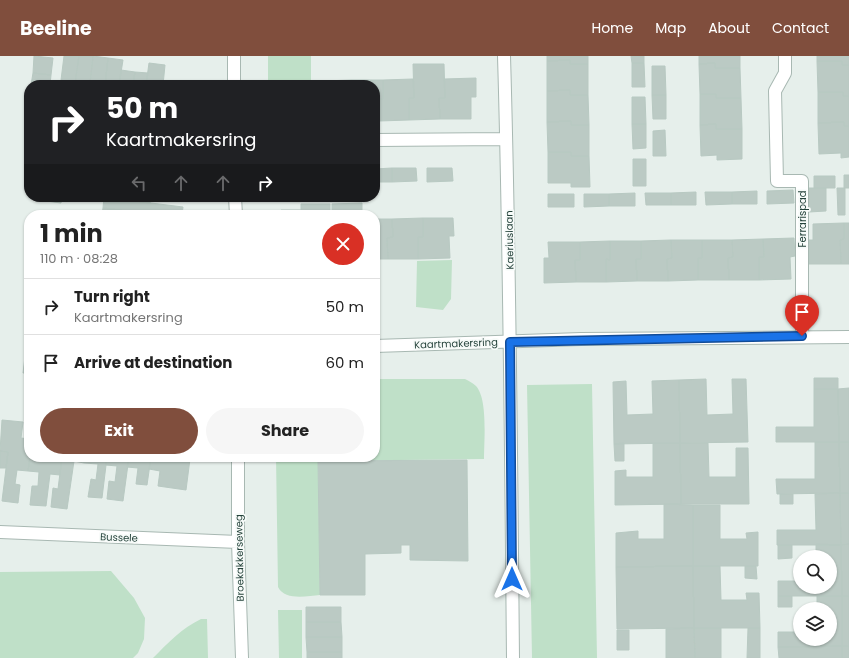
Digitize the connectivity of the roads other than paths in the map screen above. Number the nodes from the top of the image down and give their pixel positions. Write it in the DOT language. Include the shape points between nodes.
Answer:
graph roads {
  1 [pos="234,56"];
  2 [pos="504,56"];
  3 [pos="785,56"];
  4 [pos="234,80"];
  5 [pos="506,139"];
  6 [pos="380,140"];
  7 [pos="802,336"];
  8 [pos="849,337"];
  9 [pos="510,342"];
  10 [pos="380,346"];
  11 [pos="238,462"];
  12 [pos="0,532"];
  13 [pos="238,542"];
  14 [pos="242,658"];
  15 [pos="513,658"];
  1 -- 4 [label="street"];
  2 -- 5 [label="street, Kaeriuslaan"];
  3 -- 7 [label="street, Ferrarispad" via="785,73 775,91 777,181 802,181"];
  5 -- 6 [label="street"];
  5 -- 9 [label="street, Kaeriuslaan"];
  7 -- 8 [label="street, Kaartmakersring"];
  7 -- 9 [label="street, Kaartmakersring"];
  9 -- 10 [label="street, Kaartmakersring"];
  9 -- 15 [label="street, Kaeriuslaan"];
  11 -- 13 [label="street, Broekakkerseweg"];
  12 -- 13 [label="street, Bussele"];
  13 -- 14 [label="street, Broekakkerseweg"];
}
